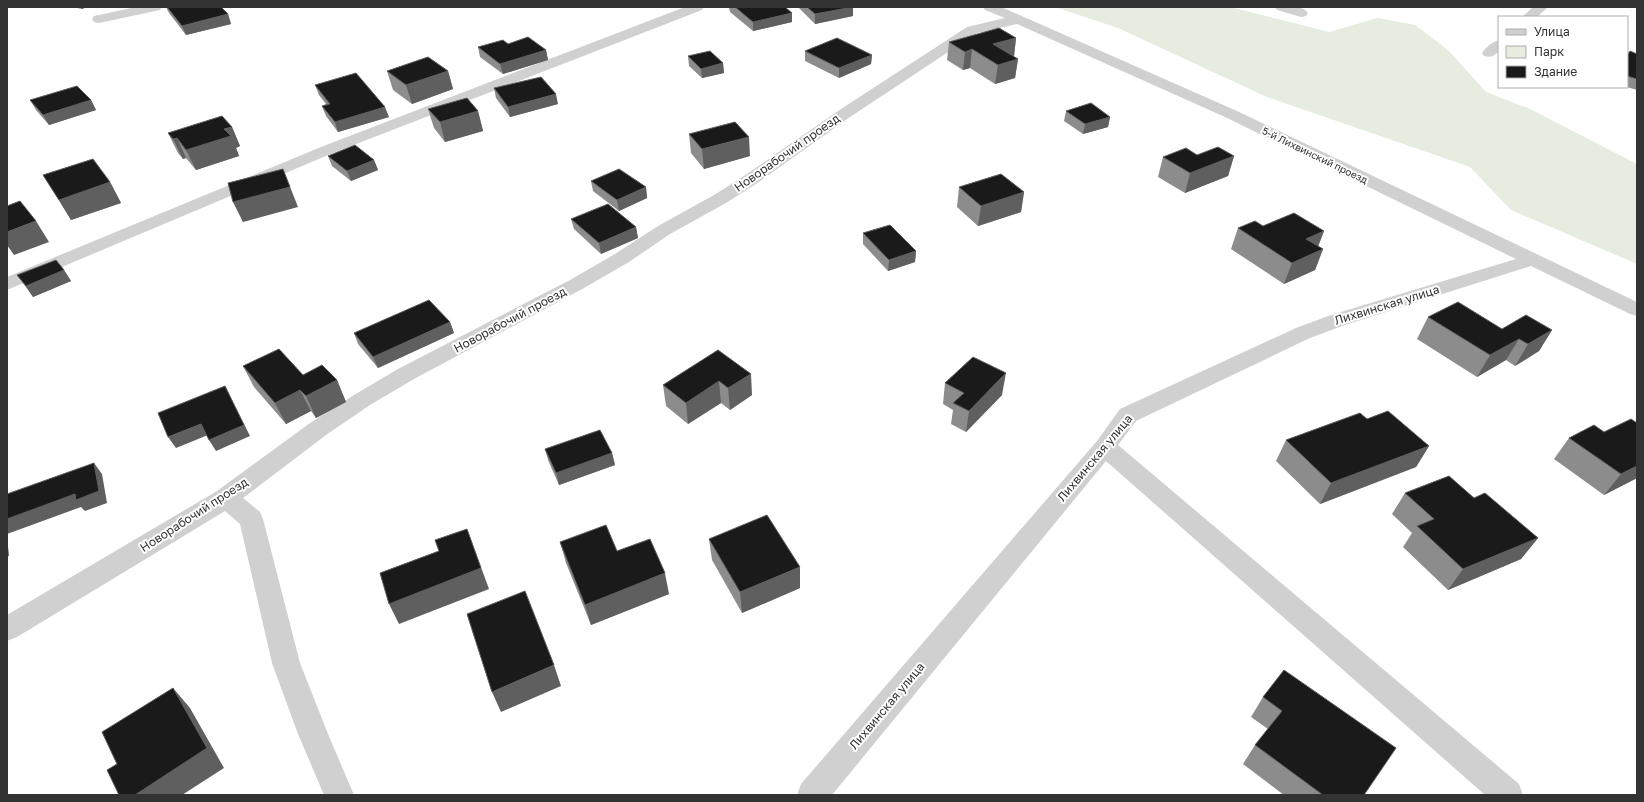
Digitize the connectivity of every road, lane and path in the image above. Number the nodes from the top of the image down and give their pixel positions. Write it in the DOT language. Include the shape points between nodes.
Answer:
graph roads {
  1 [pos="155,7"];
  2 [pos="697,7"];
  3 [pos="990,7"];
  4 [pos="1282,7"];
  5 [pos="1541,7"];
  6 [pos="1301,13"];
  7 [pos="1530,16"];
  8 [pos="99,19"];
  9 [pos="1016,20"];
  10 [pos="1532,260"];
  11 [pos="7,284"];
  12 [pos="1637,310"];
  13 [pos="1106,446"];
  14 [pos="226,498"];
  15 [pos="7,630"];
  16 [pos="339,795"];
  17 [pos="812,795"];
  18 [pos="1508,795"];
  1 -- 8 [label="street"];
  2 -- 11 [label="street" via="327,150"];
  3 -- 9 [label="street, 5-й Лихвинский проезд"];
  4 -- 6 [label="street"];
  5 -- 7 [label="street"];
  9 -- 10 [label="street, 5-й Лихвинский проезд" via="1231,114"];
  9 -- 14 [label="street, Новорабочий проезд" via="972,30 720,199 577,284 362,400 318,429"];
  10 -- 12 [label="street, 5-й Лихвинский проезд"];
  10 -- 13 [label="street, Лихвинская улица" via="1303,333 1128,415"];
  13 -- 17 [label="street, Лихвинская улица"];
  13 -- 18 [label="street"];
  14 -- 15 [label="street, Новорабочий проезд"];
  14 -- 16 [label="street" via="251,519 286,663"];
}
